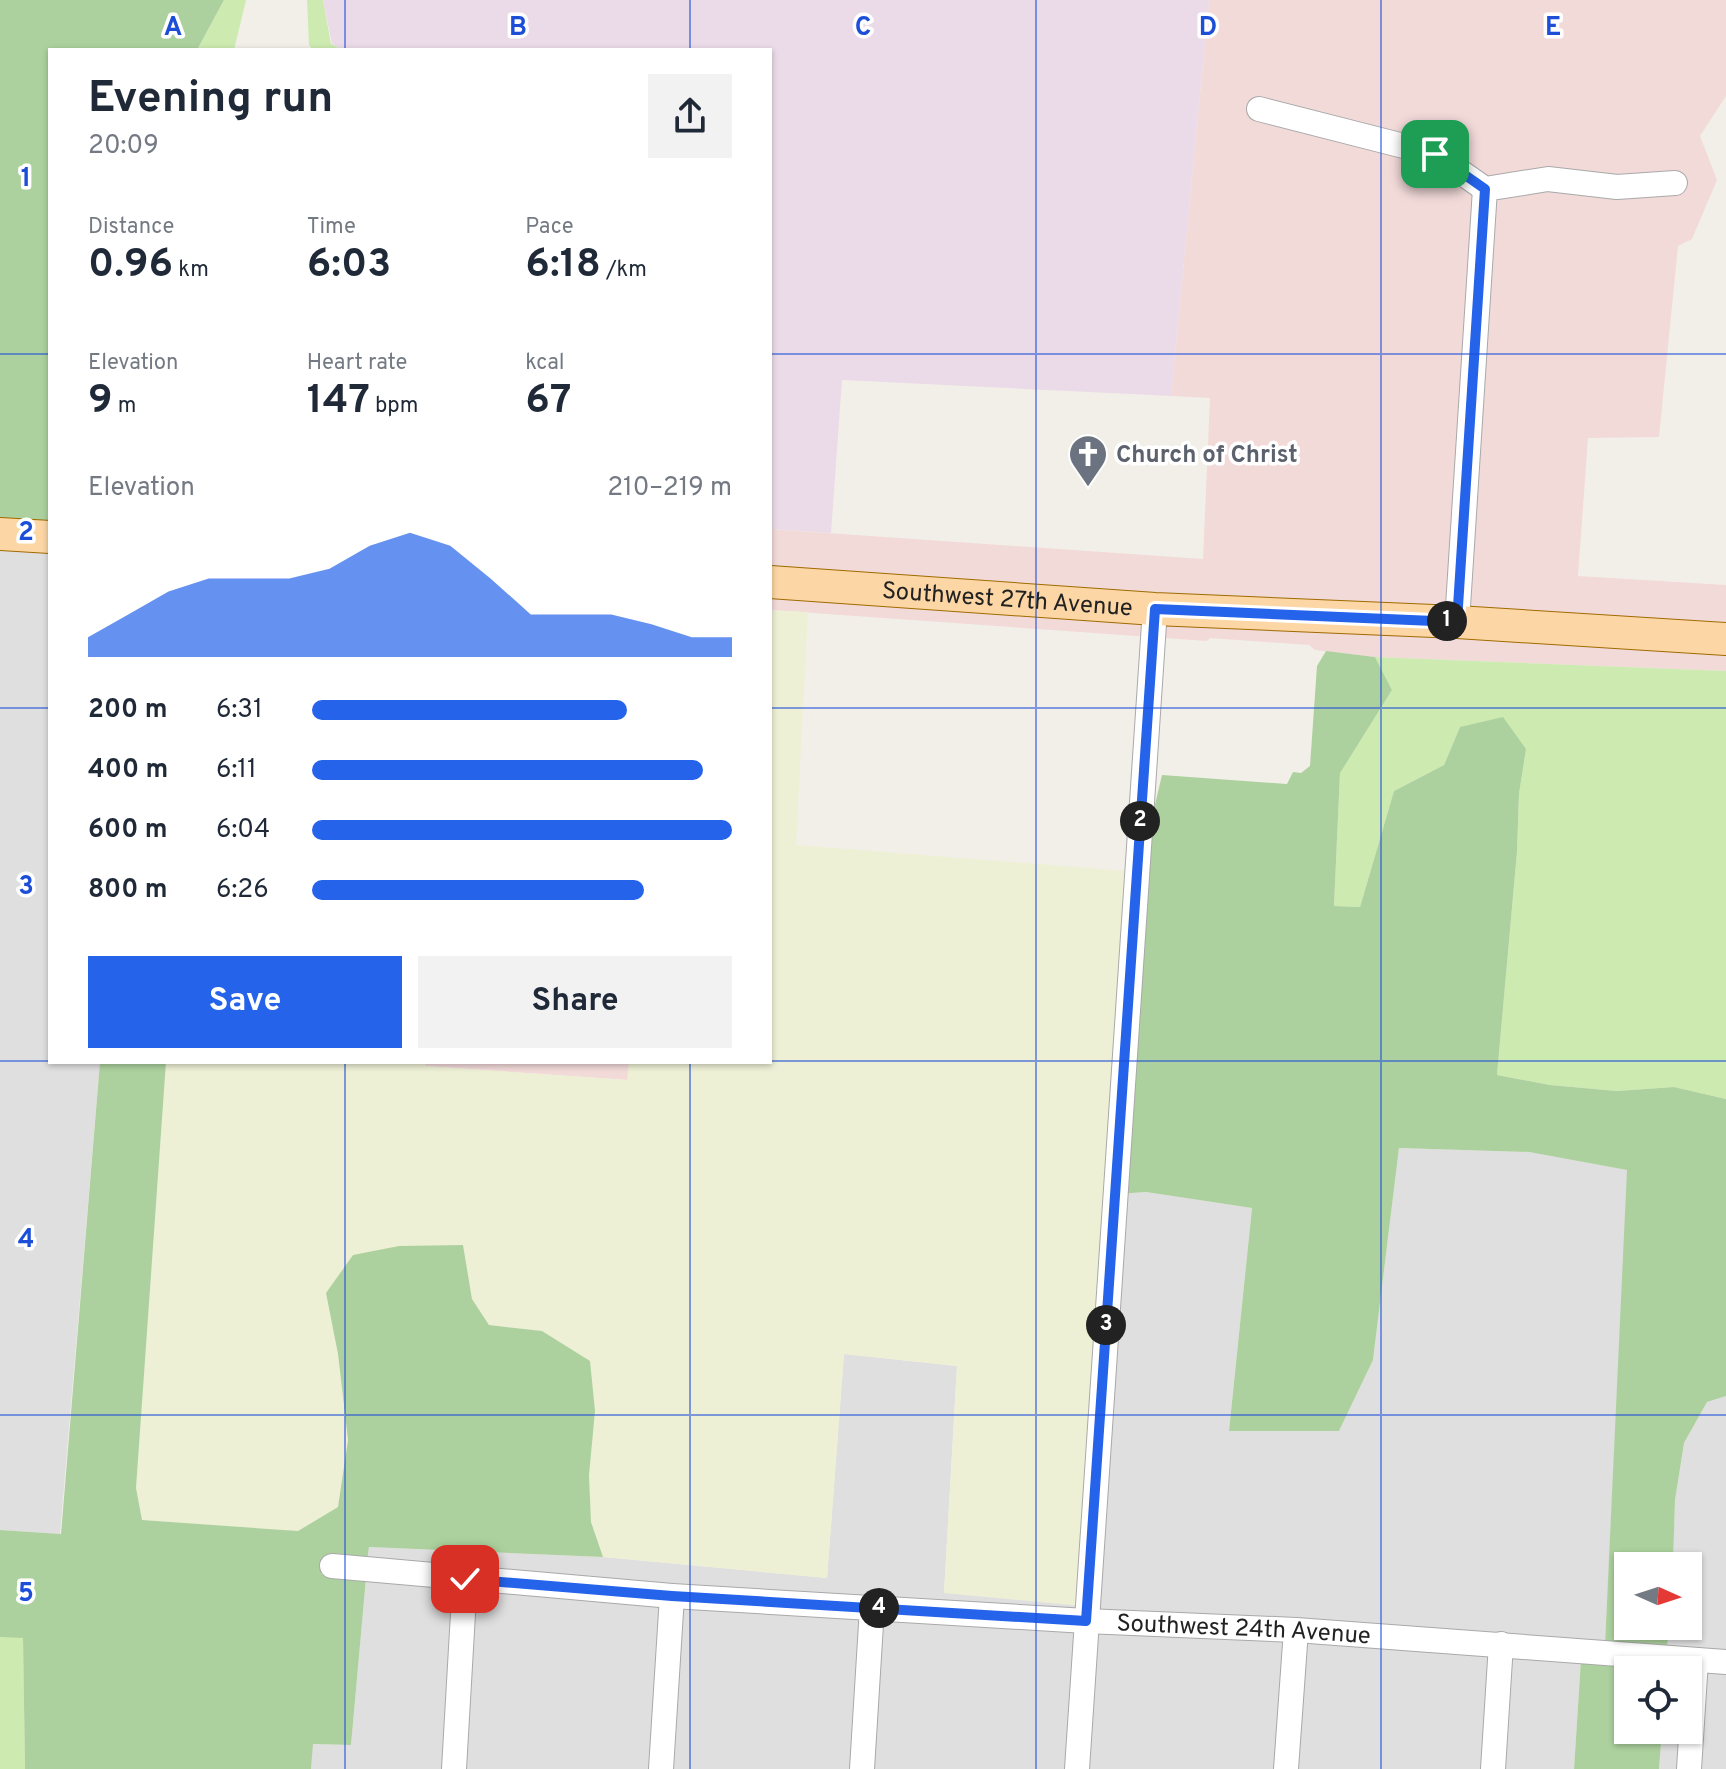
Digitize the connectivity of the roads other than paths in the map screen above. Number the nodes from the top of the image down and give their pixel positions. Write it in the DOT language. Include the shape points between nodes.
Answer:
graph roads {
  1 [pos="1259,109"];
  2 [pos="1675,183"];
  3 [pos="1485,189"];
  4 [pos="0,534"];
  5 [pos="48,537"];
  6 [pos="772,582"];
  7 [pos="1155,609"];
  8 [pos="1457,622"];
  9 [pos="1726,639"];
  10 [pos="332,1566"];
  11 [pos="465,1579"];
  12 [pos="672,1596"];
  13 [pos="872,1608"];
  14 [pos="1086,1621"];
  15 [pos="1296,1630"];
  16 [pos="1501,1644"];
  17 [pos="1647,1656"];
  18 [pos="1702,1660"];
  19 [pos="1726,1662"];
  20 [pos="1691,1744"];
  21 [pos="454,1769"];
  22 [pos="661,1769"];
  23 [pos="862,1769"];
  24 [pos="1077,1769"];
  25 [pos="1286,1769"];
  26 [pos="1493,1769"];
  27 [pos="1689,1769"];
  1 -- 3 [label="street" via="1435,154"];
  2 -- 3 [label="street" via="1617,187 1548,179"];
  3 -- 8 [label="street"];
  4 -- 5 [label="main road"];
  6 -- 7 [label="main road, Southwest 27th Avenue"];
  7 -- 8 [label="main road, Southwest 27th Avenue"];
  7 -- 14 [label="street"];
  8 -- 9 [label="main road, Southwest 27th Avenue"];
  10 -- 11 [label="street, Southwest 24th Avenue"];
  11 -- 12 [label="street, Southwest 24th Avenue"];
  11 -- 21 [label="street"];
  12 -- 13 [label="street, Southwest 24th Avenue"];
  12 -- 22 [label="street"];
  13 -- 14 [label="street, Southwest 24th Avenue"];
  13 -- 23 [label="street"];
  14 -- 15 [label="street, Southwest 24th Avenue"];
  14 -- 24 [label="street"];
  15 -- 16 [label="street, Southwest 24th Avenue"];
  15 -- 25 [label="street"];
  16 -- 17 [label="street, Southwest 24th Avenue"];
  16 -- 26 [label="street"];
  18 -- 19 [label="street, Southwest 24th Avenue"];
  20 -- 27 [label="street"];
}
